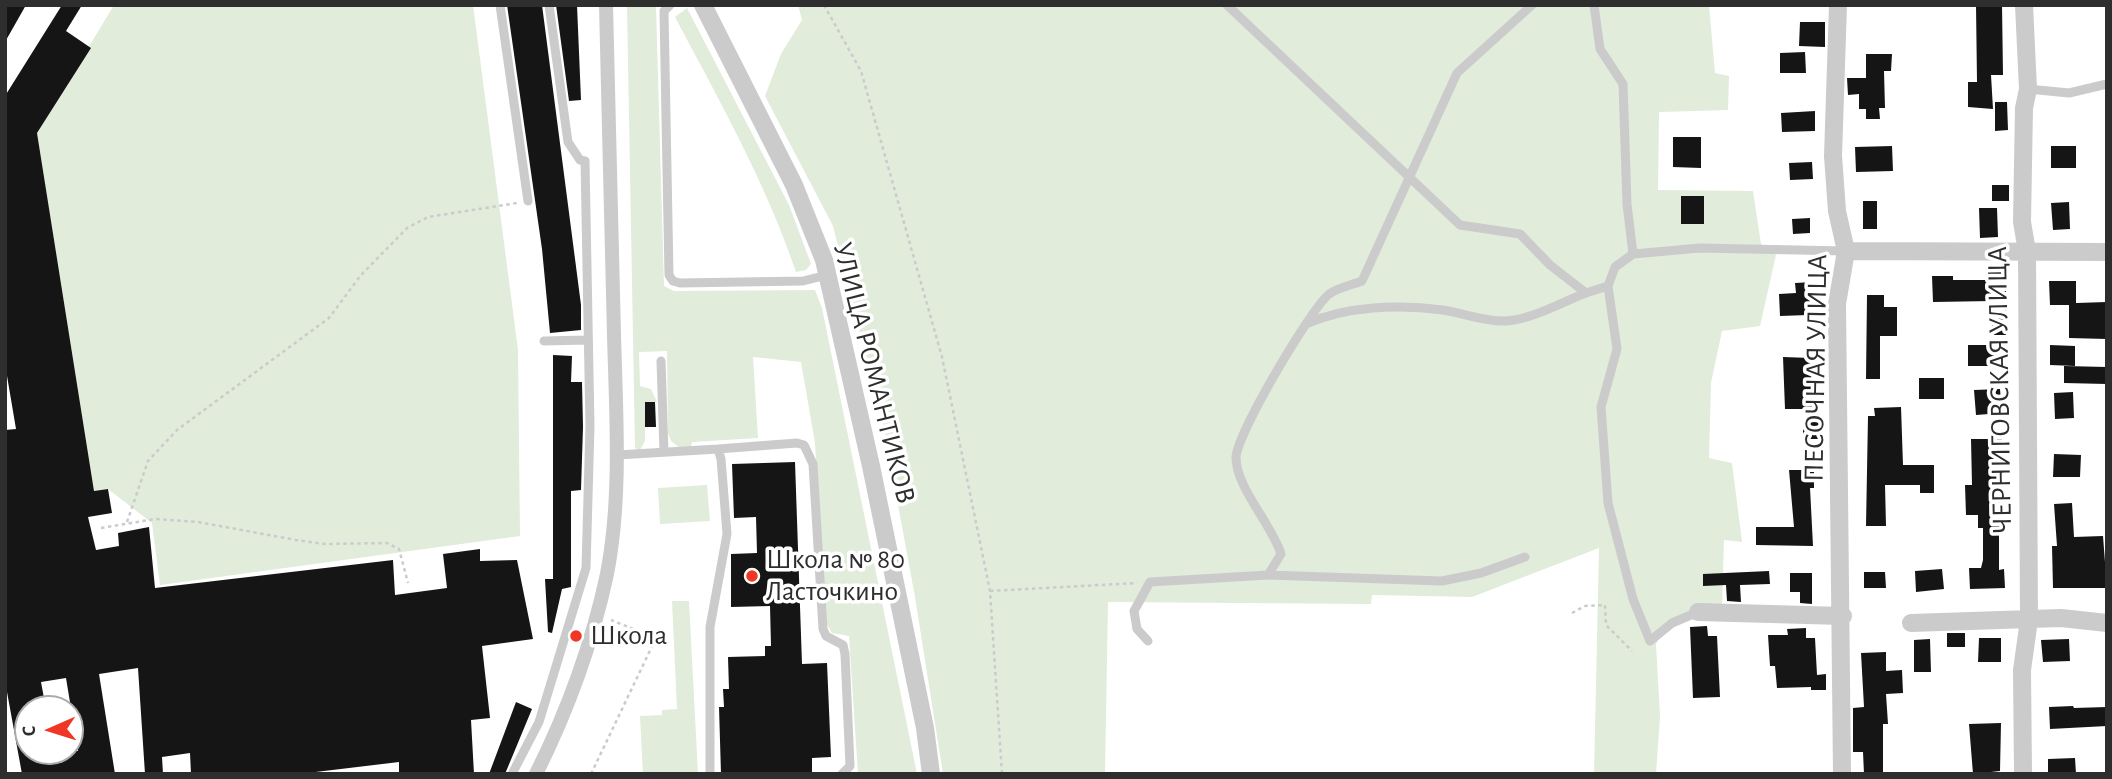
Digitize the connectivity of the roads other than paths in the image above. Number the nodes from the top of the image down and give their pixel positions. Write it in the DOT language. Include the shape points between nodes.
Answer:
graph roads {
  1 [pos="500,5"];
  2 [pos="549,5"];
  3 [pos="607,5"];
  4 [pos="670,5"];
  5 [pos="703,5"];
  6 [pos="1227,5"];
  7 [pos="1532,5"];
  8 [pos="1594,5"];
  9 [pos="1838,5"];
  10 [pos="2024,5"];
  11 [pos="2107,84"];
  12 [pos="2028,89"];
  13 [pos="1409,177"];
  14 [pos="528,201"];
  15 [pos="1846,251"];
  16 [pos="2027,251"];
  17 [pos="2107,252"];
  18 [pos="1633,254"];
  19 [pos="827,275"];
  20 [pos="1608,286"];
  21 [pos="1587,293"];
  22 [pos="1305,324"];
  23 [pos="587,340"];
  24 [pos="544,341"];
  25 [pos="661,360"];
  26 [pos="718,449"];
  27 [pos="664,452"];
  28 [pos="617,455"];
  29 [pos="1525,557"];
  30 [pos="1268,575"];
  31 [pos="1698,612"];
  32 [pos="1843,616"];
  33 [pos="2029,620"];
  34 [pos="1911,622"];
  35 [pos="2107,623"];
  36 [pos="1148,641"];
  37 [pos="512,774"];
  38 [pos="536,774"];
  39 [pos="709,774"];
  40 [pos="842,774"];
  41 [pos="931,774"];
  42 [pos="1842,774"];
  43 [pos="2023,774"];
  1 -- 14 [label="lane"];
  2 -- 23 [label="lane" via="568,142 585,161"];
  3 -- 28 [label="street"];
  4 -- 19 [label="lane" via="664,11 669,275 673,281 803,281"];
  5 -- 19 [label="street, УЛИЦА РОМАНТИКОВ" via="794,185"];
  6 -- 13 [label="lane"];
  7 -- 13 [label="lane" via="1457,73"];
  8 -- 18 [label="lane" via="1600,49 1623,84"];
  9 -- 15 [label="street, ПЕСОЧНАЯ УЛИЦА" via="1833,156"];
  10 -- 12 [label="street, ЧЕРНИГОВСКАЯ УЛИЦА"];
  11 -- 12 [label="lane" via="2069,93"];
  12 -- 16 [label="street, ЧЕРНИГОВСКАЯ УЛИЦА" via="2022,222"];
  13 -- 21 [label="lane" via="1461,225 1520,234"];
  13 -- 22 [label="lane" via="1362,281 1329,294"];
  15 -- 16 [label="street"];
  15 -- 18 [label="lane" via="1700,248"];
  15 -- 32 [label="street, ПЕСОЧНАЯ УЛИЦА" via="1837,303"];
  16 -- 17 [label="street"];
  16 -- 33 [label="street, ЧЕРНИГОВСКАЯ УЛИЦА"];
  18 -- 20 [label="lane" via="1615,267"];
  19 -- 41 [label="street, УЛИЦА РОМАНТИКОВ" via="866,440"];
  20 -- 21 [label="lane"];
  20 -- 31 [label="lane" via="1617,349 1601,407 1608,503 1633,599 1650,641 1671,623"];
  21 -- 22 [label="lane" via="1505,321 1441,310 1386,308 1331,312"];
  22 -- 30 [label="lane" via="1243,429 1236,458 1242,480 1281,554"];
  23 -- 24 [label="lane"];
  23 -- 37 [label="lane" via="586,568 539,722"];
  25 -- 27 [label="lane"];
  26 -- 27 [label="lane"];
  26 -- 39 [label="lane" via="724,472 727,534 709,641"];
  26 -- 40 [label="lane" via="797,443 804,445 813,464 823,629 826,636 843,645 845,654 850,766"];
  27 -- 28 [label="lane"];
  28 -- 38 [label="street" via="607,571 597,614 562,722"];
  29 -- 30 [label="lane" via="1442,581"];
  30 -- 36 [label="lane" via="1150,582 1134,611 1137,629"];
  31 -- 32 [label="street"];
  32 -- 42 [label="street, ПЕСОЧНАЯ УЛИЦА"];
  33 -- 34 [label="street"];
  33 -- 35 [label="street"];
  33 -- 43 [label="street, ЧЕРНИГОВСКАЯ УЛИЦА" via="2022,670"];
}
